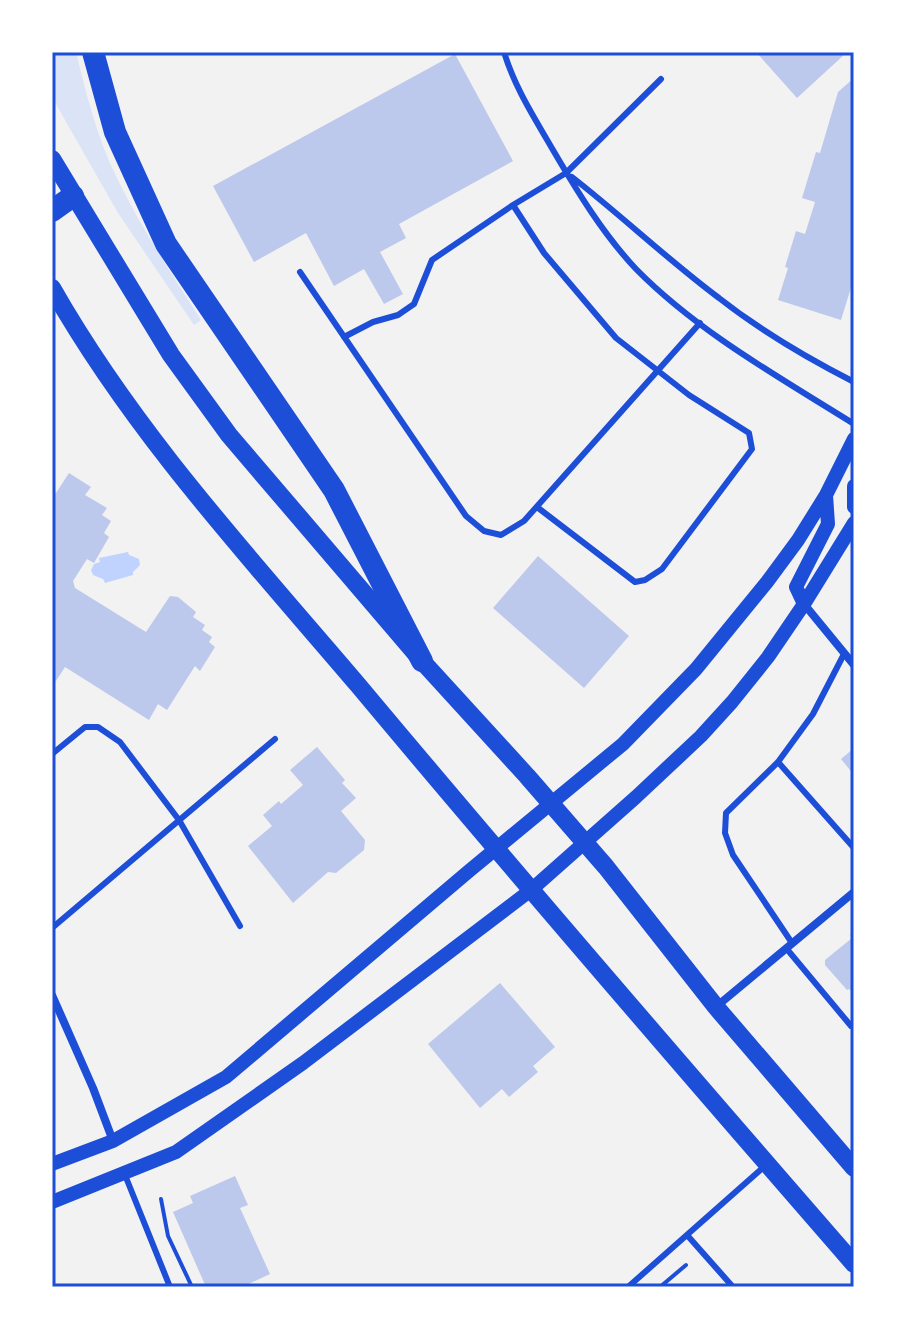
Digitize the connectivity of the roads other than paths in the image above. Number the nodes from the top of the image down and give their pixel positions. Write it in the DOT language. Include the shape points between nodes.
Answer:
graph roads {
  1 [pos="93,52"];
  2 [pos="504,52"];
  3 [pos="661,79"];
  4 [pos="52,159"];
  5 [pos="566,173"];
  6 [pos="73,196"];
  7 [pos="513,205"];
  8 [pos="52,211"];
  9 [pos="300,272"];
  10 [pos="52,288"];
  11 [pos="700,323"];
  12 [pos="344,337"];
  13 [pos="657,371"];
  14 [pos="854,382"];
  15 [pos="854,424"];
  16 [pos="854,439"];
  17 [pos="854,486"];
  18 [pos="826,495"];
  19 [pos="537,507"];
  20 [pos="854,507"];
  21 [pos="854,523"];
  22 [pos="804,604"];
  23 [pos="844,654"];
  24 [pos="422,661"];
  25 [pos="854,665"];
  26 [pos="275,739"];
  27 [pos="52,754"];
  28 [pos="778,762"];
  29 [pos="551,804"];
  30 [pos="179,820"];
  31 [pos="584,842"];
  32 [pos="496,848"];
  33 [pos="854,848"];
  34 [pos="531,890"];
  35 [pos="854,892"];
  36 [pos="240,926"];
  37 [pos="52,928"];
  38 [pos="789,946"];
  39 [pos="52,995"];
  40 [pos="716,1007"];
  41 [pos="854,1024"];
  42 [pos="113,1141"];
  43 [pos="52,1164"];
  44 [pos="767,1164"];
  45 [pos="854,1168"];
  46 [pos="125,1175"];
  47 [pos="52,1202"];
  48 [pos="687,1235"];
  49 [pos="854,1264"];
  50 [pos="170,1287"];
  51 [pos="628,1287"];
  52 [pos="733,1287"];
  1 -- 24 [label="highway" via="115,132 166,244 334,490"];
  2 -- 5 [label="lane" via="514,84"];
  3 -- 5 [label="lane"];
  4 -- 6 [label="main road"];
  5 -- 7 [label="lane"];
  5 -- 11 [label="lane" via="628,260"];
  5 -- 14 [label="lane" via="720,299"];
  6 -- 8 [label="highway"];
  6 -- 24 [label="main road" via="171,355 229,435"];
  7 -- 12 [label="lane" via="432,260 414,304"];
  7 -- 13 [label="lane" via="544,253 616,338"];
  9 -- 12 [label="lane"];
  10 -- 32 [label="main road" via="167,460"];
  11 -- 13 [label="lane"];
  11 -- 15 [label="lane"];
  12 -- 19 [label="lane" via="466,516 484,531 501,535"];
  13 -- 19 [label="lane"];
  13 -- 19 [label="lane" via="749,433 752,449 662,569 635,582"];
  16 -- 18 [label="street"];
  17 -- 20 [label="street"];
  18 -- 22 [label="street" via="828,524 796,587"];
  18 -- 29 [label="street" via="783,561 696,669 623,744"];
  21 -- 22 [label="street"];
  22 -- 23 [label="street"];
  22 -- 31 [label="street" via="768,657 701,736"];
  23 -- 25 [label="street"];
  23 -- 28 [label="lane" via="813,714"];
  24 -- 29 [label="main road"];
  26 -- 30 [label="lane"];
  27 -- 30 [label="lane" via="85,727 98,727 120,742"];
  28 -- 33 [label="lane"];
  28 -- 38 [label="lane" via="726,813 725,833"];
  29 -- 31 [label="main road"];
  29 -- 32 [label="street"];
  30 -- 36 [label="lane"];
  30 -- 37 [label="lane"];
  31 -- 34 [label="street"];
  31 -- 40 [label="main road"];
  32 -- 34 [label="main road"];
  32 -- 42 [label="street" via="226,1077"];
  34 -- 44 [label="main road"];
  34 -- 46 [label="street" via="246,1105 176,1152"];
  35 -- 38 [label="street"];
  38 -- 40 [label="street"];
  38 -- 41 [label="lane"];
  39 -- 42 [label="street"];
  40 -- 45 [label="main road"];
  42 -- 43 [label="street"];
  44 -- 48 [label="lane"];
  44 -- 49 [label="main road"];
  46 -- 47 [label="street"];
  46 -- 50 [label="lane"];
  48 -- 51 [label="lane"];
  48 -- 52 [label="lane"];
}
